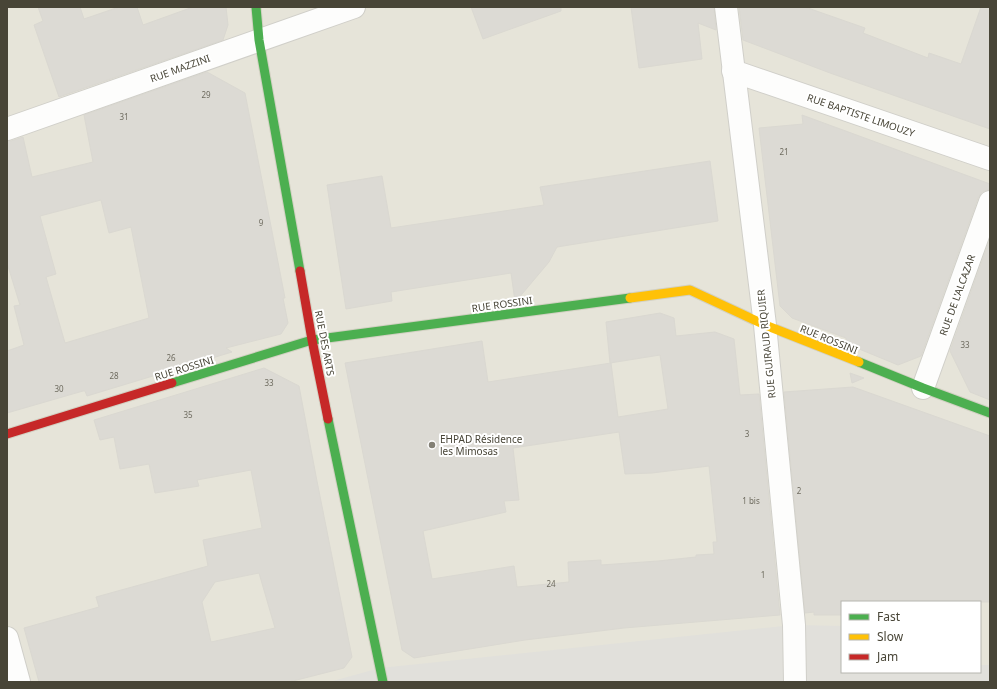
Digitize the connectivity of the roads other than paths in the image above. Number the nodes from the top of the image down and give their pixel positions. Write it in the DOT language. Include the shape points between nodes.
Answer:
graph roads {
  1 [pos="256,7"];
  2 [pos="354,7"];
  3 [pos="726,7"];
  4 [pos="259,40"];
  5 [pos="733,71"];
  6 [pos="7,129"];
  7 [pos="990,158"];
  8 [pos="990,202"];
  9 [pos="765,325"];
  10 [pos="312,340"];
  11 [pos="924,388"];
  12 [pos="990,413"];
  13 [pos="7,434"];
  14 [pos="7,638"];
  15 [pos="794,678"];
  16 [pos="19,682"];
  17 [pos="383,682"];
  1 -- 4 [label="street, RUE DES ARTS"];
  2 -- 4 [label="street, RUE MAZZINI"];
  3 -- 5 [label="street, RUE GUIRAUD RIQUIER"];
  4 -- 6 [label="street, RUE MAZZINI"];
  4 -- 10 [label="street, RUE DES ARTS"];
  5 -- 7 [label="street, RUE BAPTISTE LIMOUZY"];
  5 -- 9 [label="street, RUE GUIRAUD RIQUIER"];
  8 -- 11 [label="street, RUE DE L'ALCAZAR"];
  9 -- 10 [label="street, RUE ROSSINI" via="690,290"];
  9 -- 11 [label="street, RUE ROSSINI"];
  9 -- 15 [label="street, RUE GUIRAUD RIQUIER" via="794,626"];
  10 -- 13 [label="street, RUE ROSSINI"];
  10 -- 17 [label="street, RUE DES ARTS"];
  11 -- 12 [label="street, RUE ROSSINI"];
  14 -- 16 [label="street"];
}
